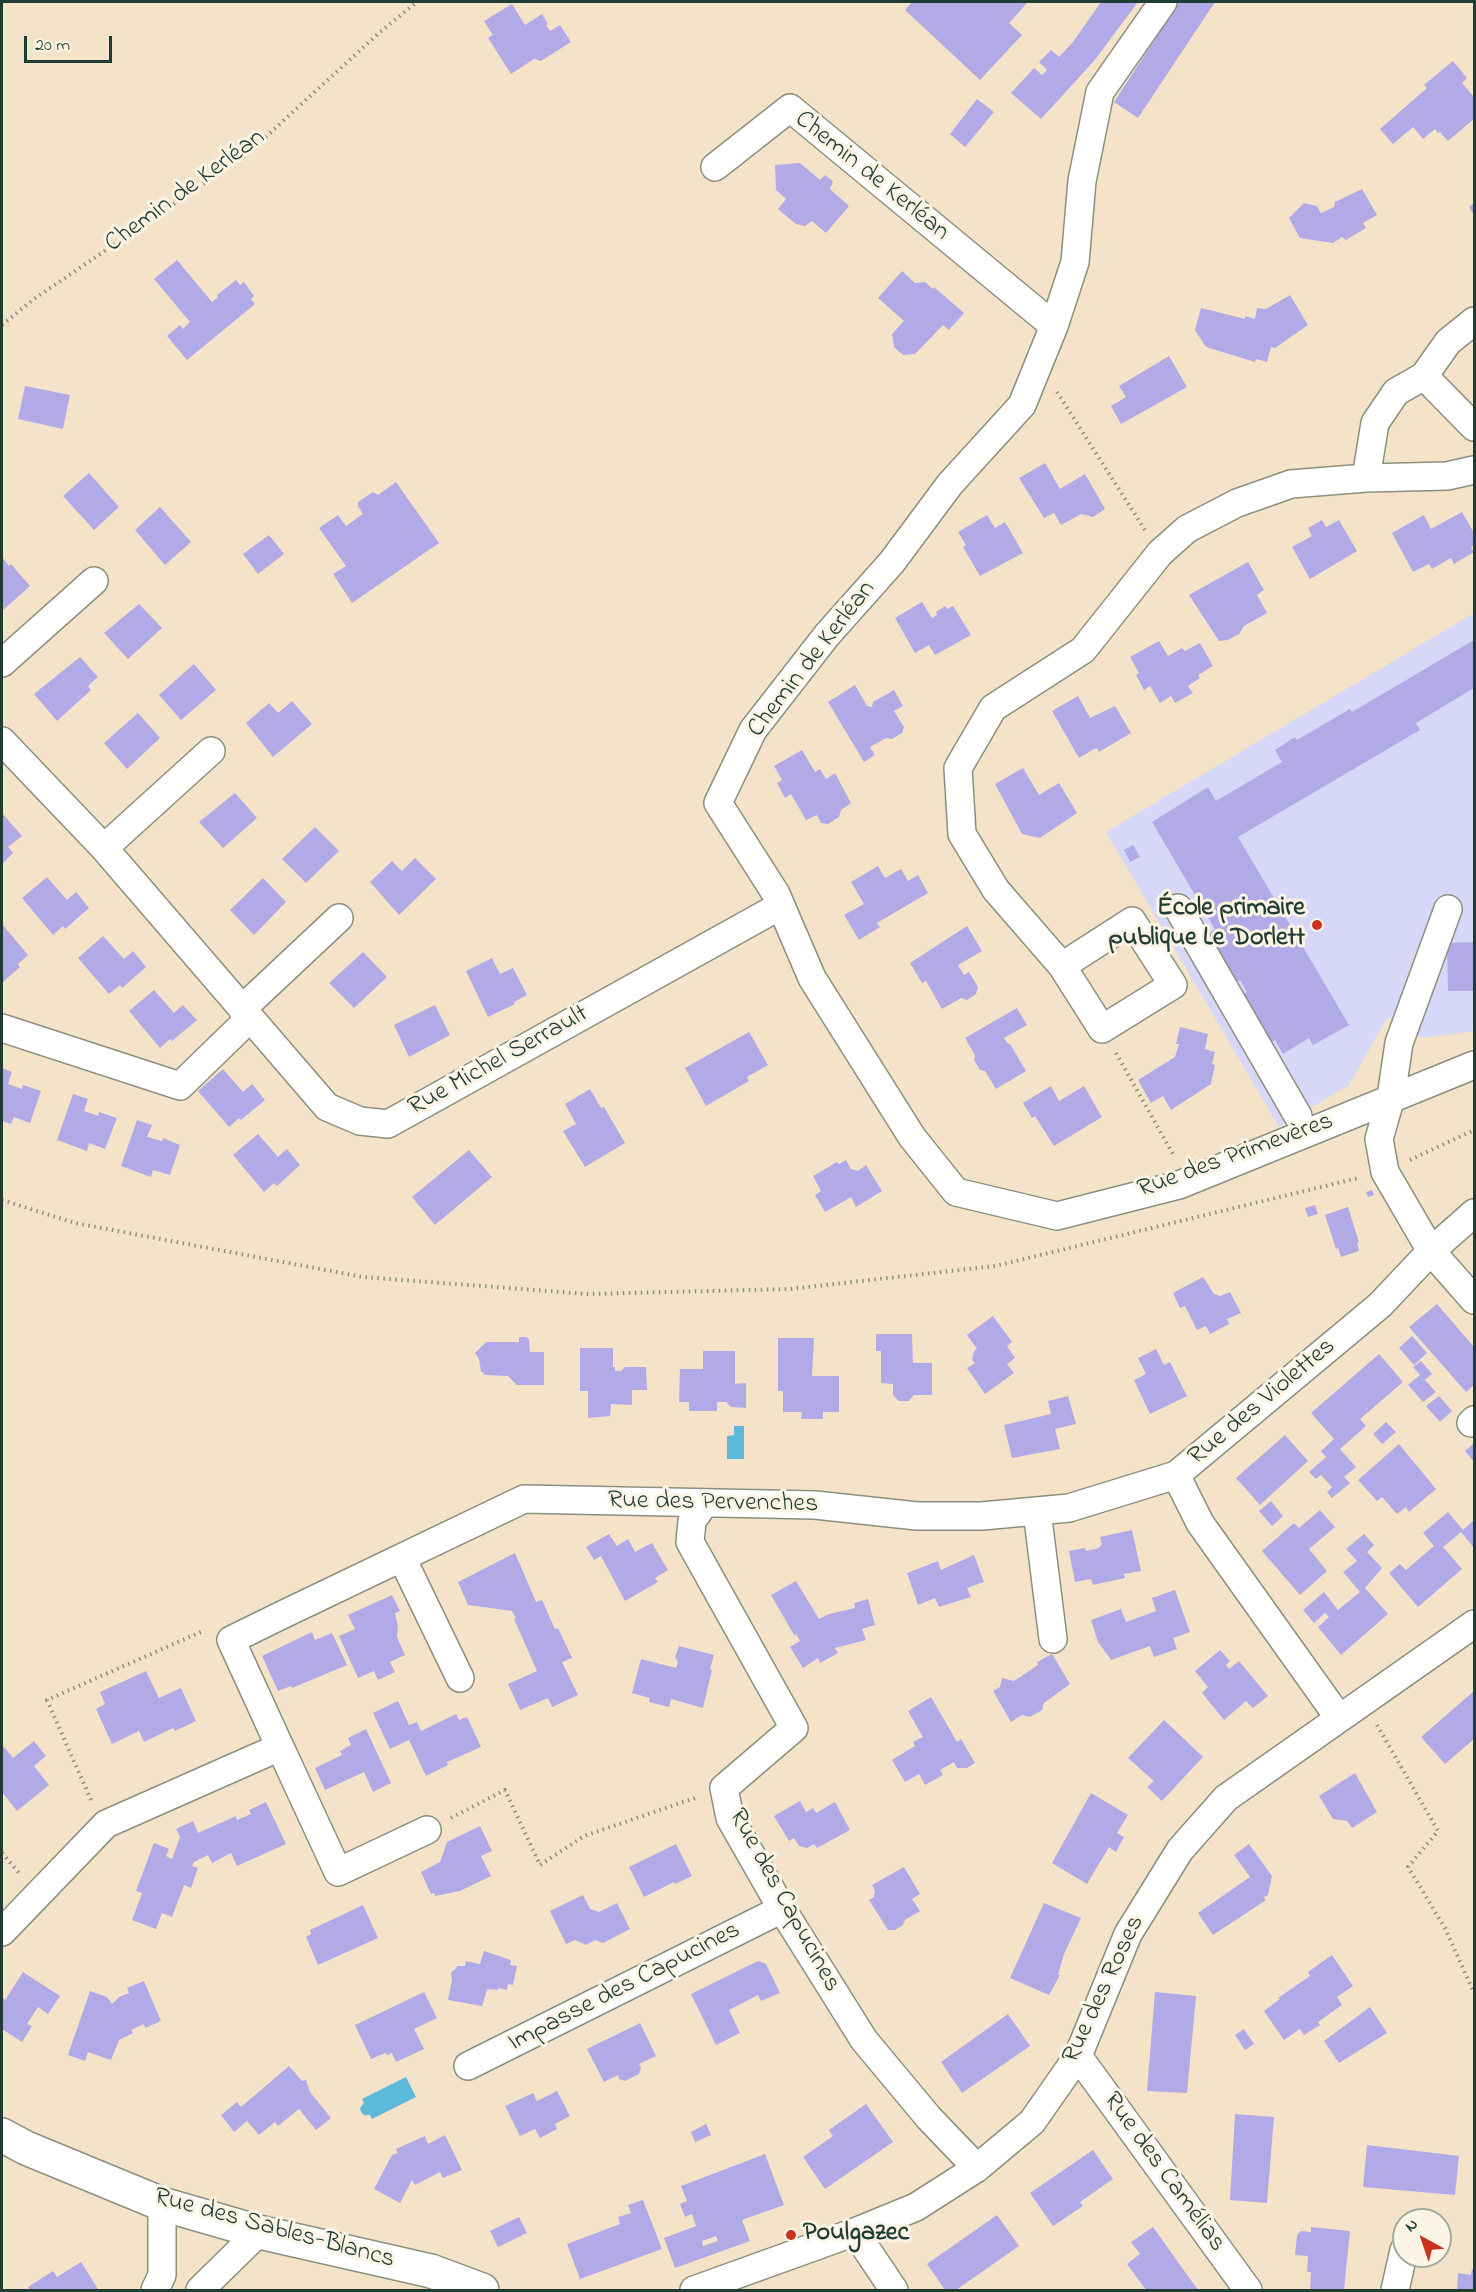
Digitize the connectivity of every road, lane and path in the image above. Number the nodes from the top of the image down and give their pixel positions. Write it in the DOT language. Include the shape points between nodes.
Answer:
graph roads {
  1 [pos="417,2"];
  2 [pos="1163,2"];
  3 [pos="715,167"];
  4 [pos="1474,321"];
  5 [pos="2,325"];
  6 [pos="1054,326"];
  7 [pos="1039,363"];
  8 [pos="1424,376"];
  9 [pos="1474,427"];
  10 [pos="1474,470"];
  11 [pos="1366,478"];
  12 [pos="1144,528"];
  13 [pos="94,581"];
  14 [pos="2,663"];
  15 [pos="211,751"];
  16 [pos="5,752"];
  17 [pos="104,848"];
  18 [pos="780,906"];
  19 [pos="1178,908"];
  20 [pos="1448,909"];
  21 [pos="339,918"];
  22 [pos="1062,966"];
  23 [pos="246,1014"];
  24 [pos="2,1028"];
  25 [pos="1102,1029"];
  26 [pos="1474,1065"];
  27 [pos="1391,1098"];
  28 [pos="1298,1116"];
  29 [pos="1474,1130"];
  30 [pos="1384,1172"];
  31 [pos="1187,1181"];
  32 [pos="956,1192"];
  33 [pos="2,1200"];
  34 [pos="1474,1213"];
  35 [pos="1431,1251"];
  36 [pos="1474,1300"];
  37 [pos="1176,1475"];
  38 [pos="704,1504"];
  39 [pos="1037,1511"];
  40 [pos="402,1558"];
  41 [pos="1474,1624"];
  42 [pos="1053,1639"];
  43 [pos="231,1640"];
  44 [pos="460,1678"];
  45 [pos="1365,1701"];
  46 [pos="1339,1718"];
  47 [pos="280,1747"];
  48 [pos="724,1788"];
  49 [pos="106,1824"];
  50 [pos="427,1830"];
  51 [pos="782,1909"];
  52 [pos="2,1931"];
  53 [pos="1474,1993"];
  54 [pos="1078,2056"];
  55 [pos="468,2066"];
  56 [pos="2,2135"];
  57 [pos="977,2168"];
  58 [pos="162,2204"];
  59 [pos="258,2232"];
  60 [pos="855,2232"];
  61 [pos="1400,2268"];
  62 [pos="155,2290"];
  63 [pos="200,2290"];
  64 [pos="482,2290"];
  65 [pos="694,2290"];
  66 [pos="894,2290"];
  67 [pos="1248,2290"];
  68 [pos="1395,2290"];
  1 -- 5 [label="path, Chemin de Kerléan" via="246,155 34,299"];
  2 -- 6 [label="street, Chemin de Kerléan" via="1100,92 1082,181 1075,262"];
  3 -- 6 [label="street, Chemin de Kerléan" via="790,108"];
  4 -- 8 [label="street" via="1448,342"];
  6 -- 7 [label="street, Chemin de Kerléan"];
  7 -- 12 [label="path"];
  7 -- 18 [label="street, Chemin de Kerléan" via="1022,405 950,484 892,562 753,730 718,803"];
  8 -- 9 [label="street"];
  8 -- 11 [label="street" via="1396,393 1375,423"];
  10 -- 11 [label="street" via="1447,476"];
  11 -- 22 [label="street" via="1291,484 1238,503 1187,529 1160,553 1083,650 993,708 958,768 962,834 996,890"];
  13 -- 14 [label="street"];
  15 -- 17 [label="street"];
  16 -- 17 [label="street, Rue Michel Serrault"];
  17 -- 23 [label="street, Rue Michel Serrault"];
  18 -- 23 [label="street, Rue Michel Serrault" via="388,1124 360,1121 327,1107"];
  18 -- 32 [label="street, Chemin de Kerléan" via="812,978 912,1137"];
  19 -- 28 [label="street"];
  20 -- 27 [label="street" via="1399,1043"];
  21 -- 23 [label="street"];
  22 -- 25 [label="street"];
  22 -- 25 [label="street" via="1132,921 1173,985"];
  23 -- 24 [label="street" via="180,1086"];
  25 -- 31 [label="path"];
  26 -- 27 [label="street, Rue des Primevères"];
  27 -- 30 [label="street" via="1379,1139"];
  27 -- 31 [label="street, Rue des Primevères"];
  29 -- 30 [label="path"];
  30 -- 33 [label="path" via="995,1266 790,1289 587,1294 363,1277 75,1223"];
  30 -- 35 [label="street"];
  31 -- 32 [label="street, Rue des Primevères" via="1057,1216"];
  34 -- 35 [label="street, Rue des Violettes"];
  35 -- 36 [label="street"];
  35 -- 37 [label="street, Rue des Violettes" via="1380,1305"];
  37 -- 39 [label="street, Rue des Pervenches" via="1070,1508"];
  37 -- 46 [label="street, Rue des Violettes" via="1200,1523"];
  38 -- 39 [label="street, Rue des Pervenches" via="815,1505 917,1516"];
  38 -- 40 [label="street, Rue des Pervenches" via="524,1499"];
  38 -- 48 [label="street, Rue des Capucines" via="692,1521 690,1542 794,1728"];
  39 -- 42 [label="street"];
  40 -- 43 [label="street, Rue des Pervenches"];
  40 -- 44 [label="street"];
  41 -- 45 [label="street, Rue des Roses"];
  43 -- 47 [label="street"];
  43 -- 49 [label="path" via="221,1623 47,1700 89,1797"];
  45 -- 46 [label="street, Rue des Roses"];
  45 -- 53 [label="path" via="1438,1831 1408,1867 1445,1928"];
  46 -- 54 [label="street, Rue des Roses" via="1226,1798 1180,1850 1128,1934"];
  47 -- 49 [label="street"];
  47 -- 50 [label="street" via="338,1872"];
  48 -- 50 [label="path" via="584,1836 540,1865 505,1790"];
  48 -- 51 [label="street, Rue des Capucines" via="730,1818"];
  49 -- 52 [label="street"];
  51 -- 55 [label="street, Impasse des Capucines"];
  51 -- 57 [label="street, Rue des Capucines" via="864,2040"];
  54 -- 57 [label="street, Rue des Roses" via="1032,2122"];
  54 -- 67 [label="street, Rue des Camélias"];
  56 -- 58 [label="street, Rue des Sables-Blancs"];
  57 -- 60 [label="street, Rue des Roses" via="916,2207"];
  58 -- 59 [label="street, Rue des Sables-Blancs"];
  58 -- 62 [label="street" via="162,2275"];
  59 -- 63 [label="street"];
  59 -- 64 [label="street, Rue des Sables-Blancs" via="431,2271"];
  60 -- 65 [label="street, Rue des Roses"];
  60 -- 66 [label="street"];
  61 -- 68 [label="street"];
}
